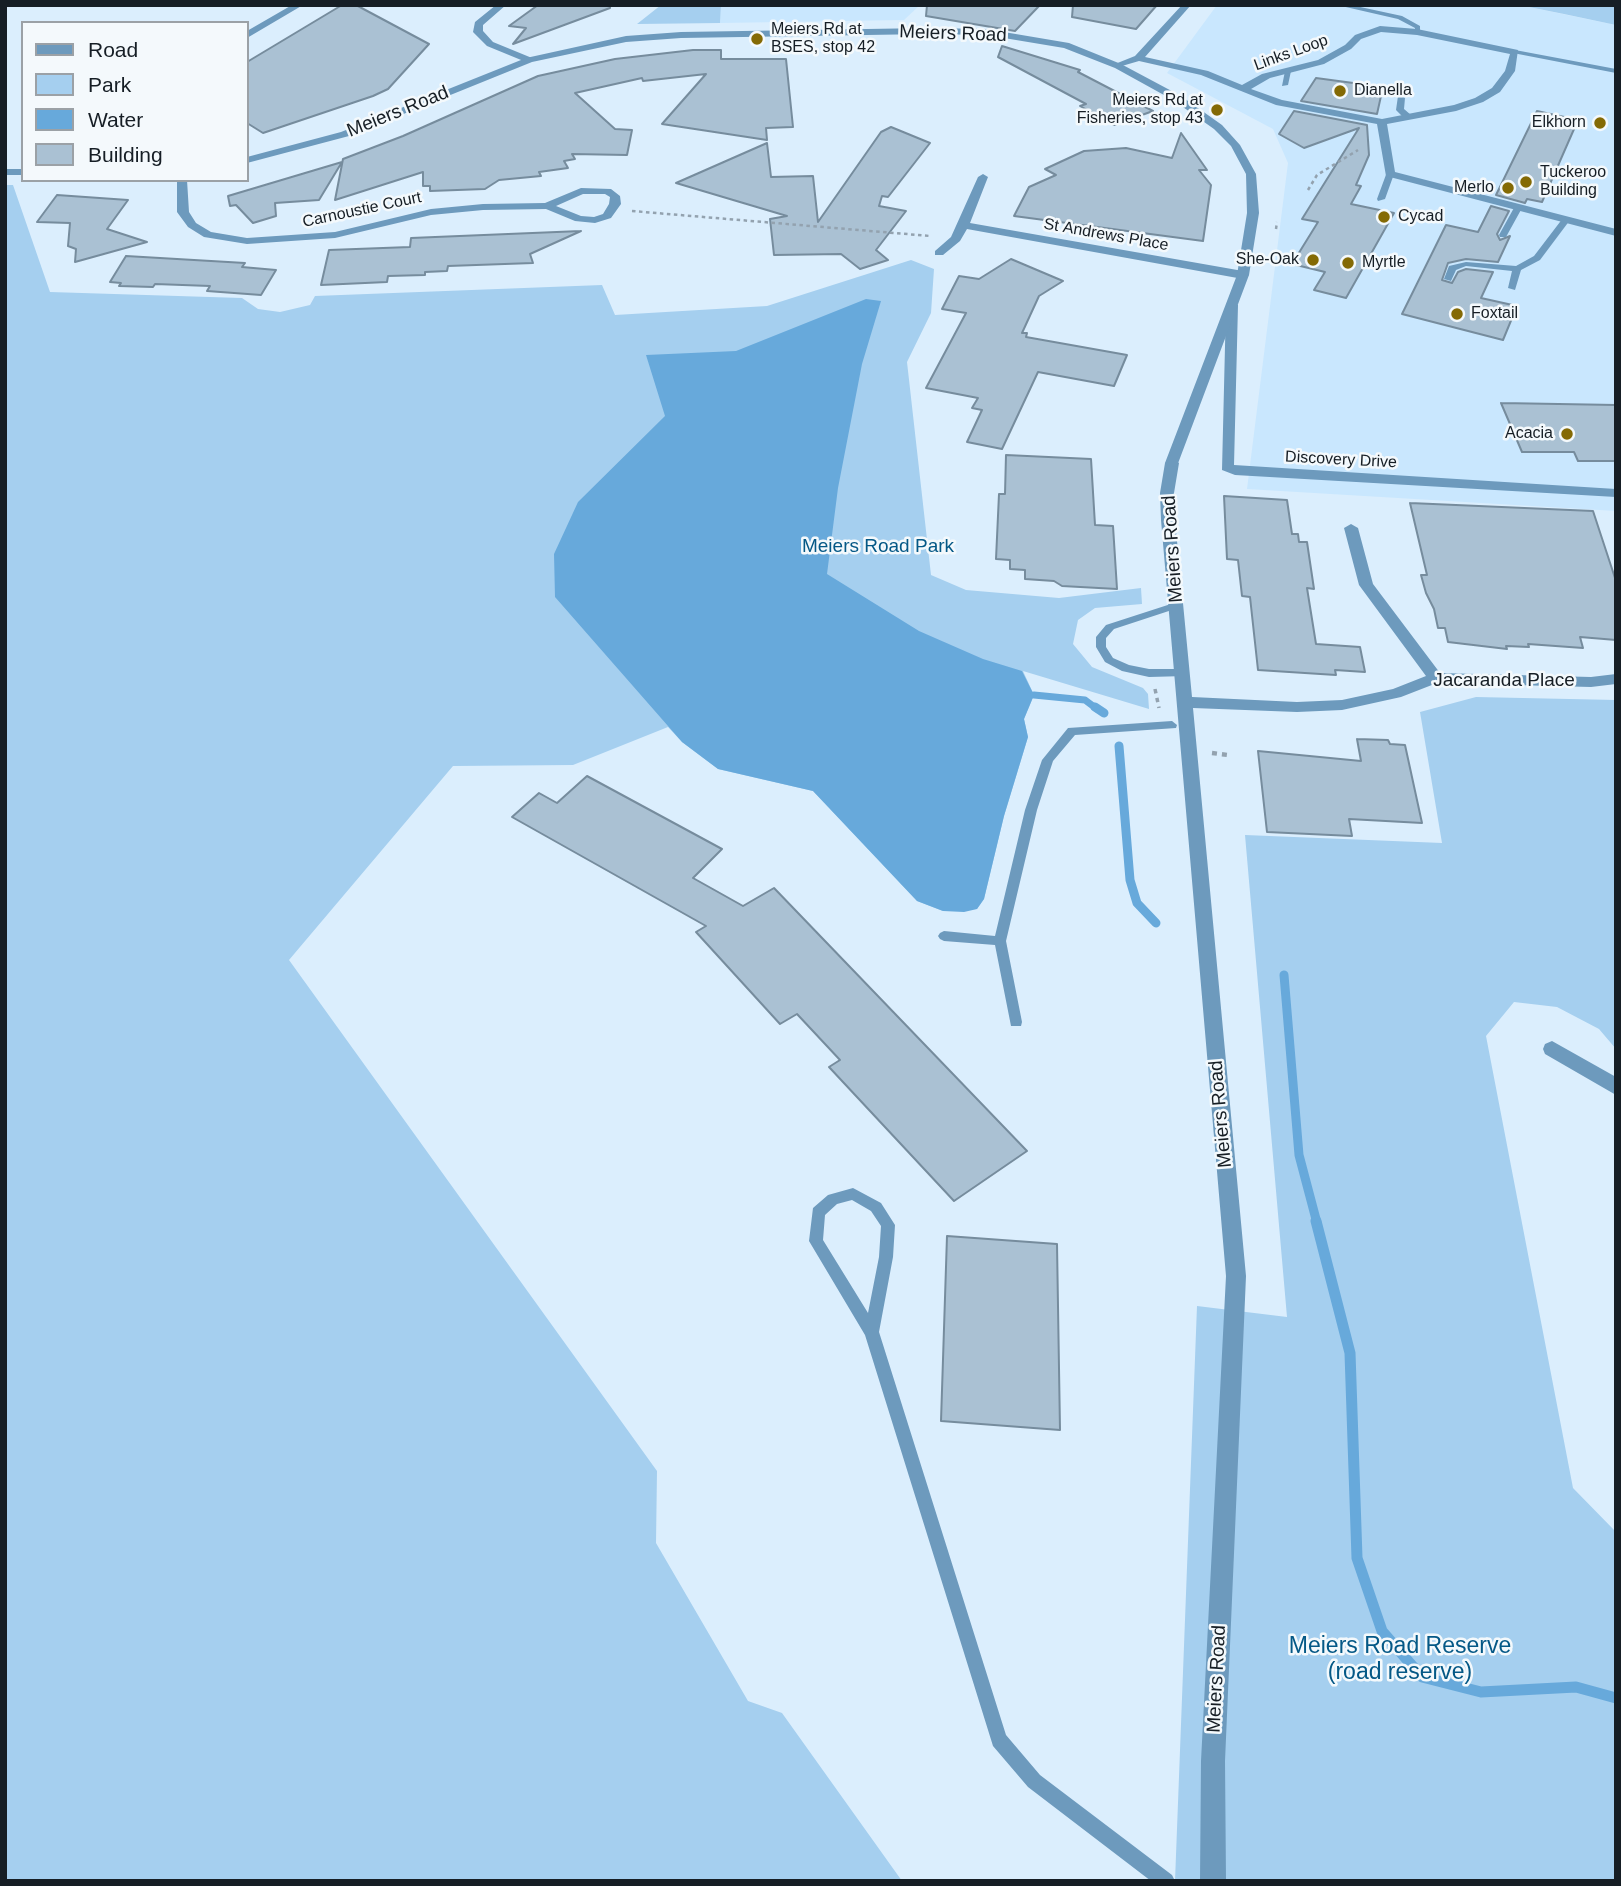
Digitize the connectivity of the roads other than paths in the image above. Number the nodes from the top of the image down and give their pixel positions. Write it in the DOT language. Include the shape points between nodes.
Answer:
graph roads {
  1 [pos="299,5"];
  2 [pos="502,5"];
  3 [pos="1187,5"];
  4 [pos="1340,5"];
  5 [pos="1417,32"];
  6 [pos="248,34"];
  7 [pos="1515,52"];
  8 [pos="1138,58"];
  9 [pos="529,60"];
  10 [pos="1118,66"];
  11 [pos="1288,71"];
  12 [pos="1616,71"];
  13 [pos="1284,86"];
  14 [pos="1243,89"];
  15 [pos="1401,98"];
  16 [pos="1408,117"];
  17 [pos="1382,122"];
  18 [pos="248,160"];
  19 [pos="1390,174"];
  20 [pos="983,177"];
  21 [pos="182,182"];
  22 [pos="1381,199"];
  23 [pos="547,206"];
  24 [pos="1518,208"];
  25 [pos="1566,220"];
  26 [pos="964,225"];
  27 [pos="1616,233"];
  28 [pos="1503,235"];
  29 [pos="939,253"];
  30 [pos="1517,269"];
  31 [pos="1243,275"];
  32 [pos="1448,279"];
  33 [pos="1512,288"];
  34 [pos="1232,305"];
  35 [pos="1616,493"];
  36 [pos="1351,527"];
  37 [pos="1177,605"];
  38 [pos="1182,673"];
  39 [pos="1436,678"];
  40 [pos="1616,680"];
  41 [pos="1186,702"];
  42 [pos="1172,725"];
  43 [pos="944,936"];
  44 [pos="1000,942"];
  45 [pos="1016,1022"];
  46 [pos="1552,1049"];
  47 [pos="1616,1087"];
  48 [pos="872,1332"];
  49 [pos="1166,1881"];
  50 [pos="1213,1881"];
  1 -- 6 [label="street"];
  2 -- 9 [label="street" via="478,24 478,32 490,44"];
  3 -- 8 [label="street"];
  4 -- 5 [label="lane" via="1400,17 1418,27"];
  5 -- 7 [label="street, Links Loop"];
  5 -- 11 [label="street, Links Loop" via="1367,32 1331,58"];
  7 -- 12 [label="lane"];
  7 -- 16 [label="street" via="1510,71 1496,90 1456,108"];
  8 -- 10 [label="street"];
  8 -- 14 [label="street" via="1204,73"];
  9 -- 10 [label="street, Meiers Road" via="626,39 681,35 928,31 1031,37"];
  9 -- 18 [label="street, Meiers Road" via="345,134"];
  10 -- 31 [label="street, Meiers Road" via="1177,98 1235,145 1251,174 1253,213"];
  11 -- 13 [label="lane"];
  11 -- 14 [label="street, Links Loop" via="1266,76"];
  14 -- 17 [label="street" via="1280,103"];
  15 -- 16 [label="lane" via="1401,110"];
  16 -- 17 [label="street"];
  17 -- 19 [label="street"];
  19 -- 22 [label="lane"];
  19 -- 24 [label="street"];
  20 -- 26 [label="street"];
  21 -- 23 [label="street, Carnoustie Court" via="183,212 192,225 208,235 247,241 335,235 447,210"];
  23 -- 23 [label="street, Carnoustie Court" via="581,191 607,191 615,196 607,216 595,220 579,219"];
  24 -- 25 [label="street"];
  24 -- 28 [label="lane"];
  25 -- 27 [label="street"];
  25 -- 30 [label="lane" via="1537,258"];
  26 -- 29 [label="street"];
  26 -- 31 [label="street, St Andrews Place"];
  30 -- 32 [label="lane" via="1466,264 1452,268"];
  30 -- 33 [label="lane"];
  31 -- 34 [label="street, Meiers Road"];
  34 -- 35 [label="street, Discovery Drive" via="1227,467 1235,471"];
  34 -- 37 [label="street, Meiers Road" via="1172,463 1167,506"];
  36 -- 39 [label="street" via="1366,585"];
  37 -- 38 [label="street, Meiers Road"];
  37 -- 38 [label="lane" via="1110,627 1101,637 1101,647 1109,660 1126,668"];
  38 -- 41 [label="street, Meiers Road"];
  39 -- 40 [label="street, Jacaranda Place"];
  39 -- 41 [label="street, Jacaranda Place" via="1342,705"];
  41 -- 50 [label="street, Meiers Road" via="1236,1276 1213,1761"];
  42 -- 44 [label="lane" via="1072,731 1048,760 1031,810"];
  43 -- 44 [label="lane"];
  44 -- 45 [label="lane"];
  46 -- 47 [label="street"];
  48 -- 48 [label="lane" via="816,1241 818,1212 833,1199 853,1194 876,1207 888,1225"];
  48 -- 49 [label="lane" via="999,1740 1034,1781"];
}
